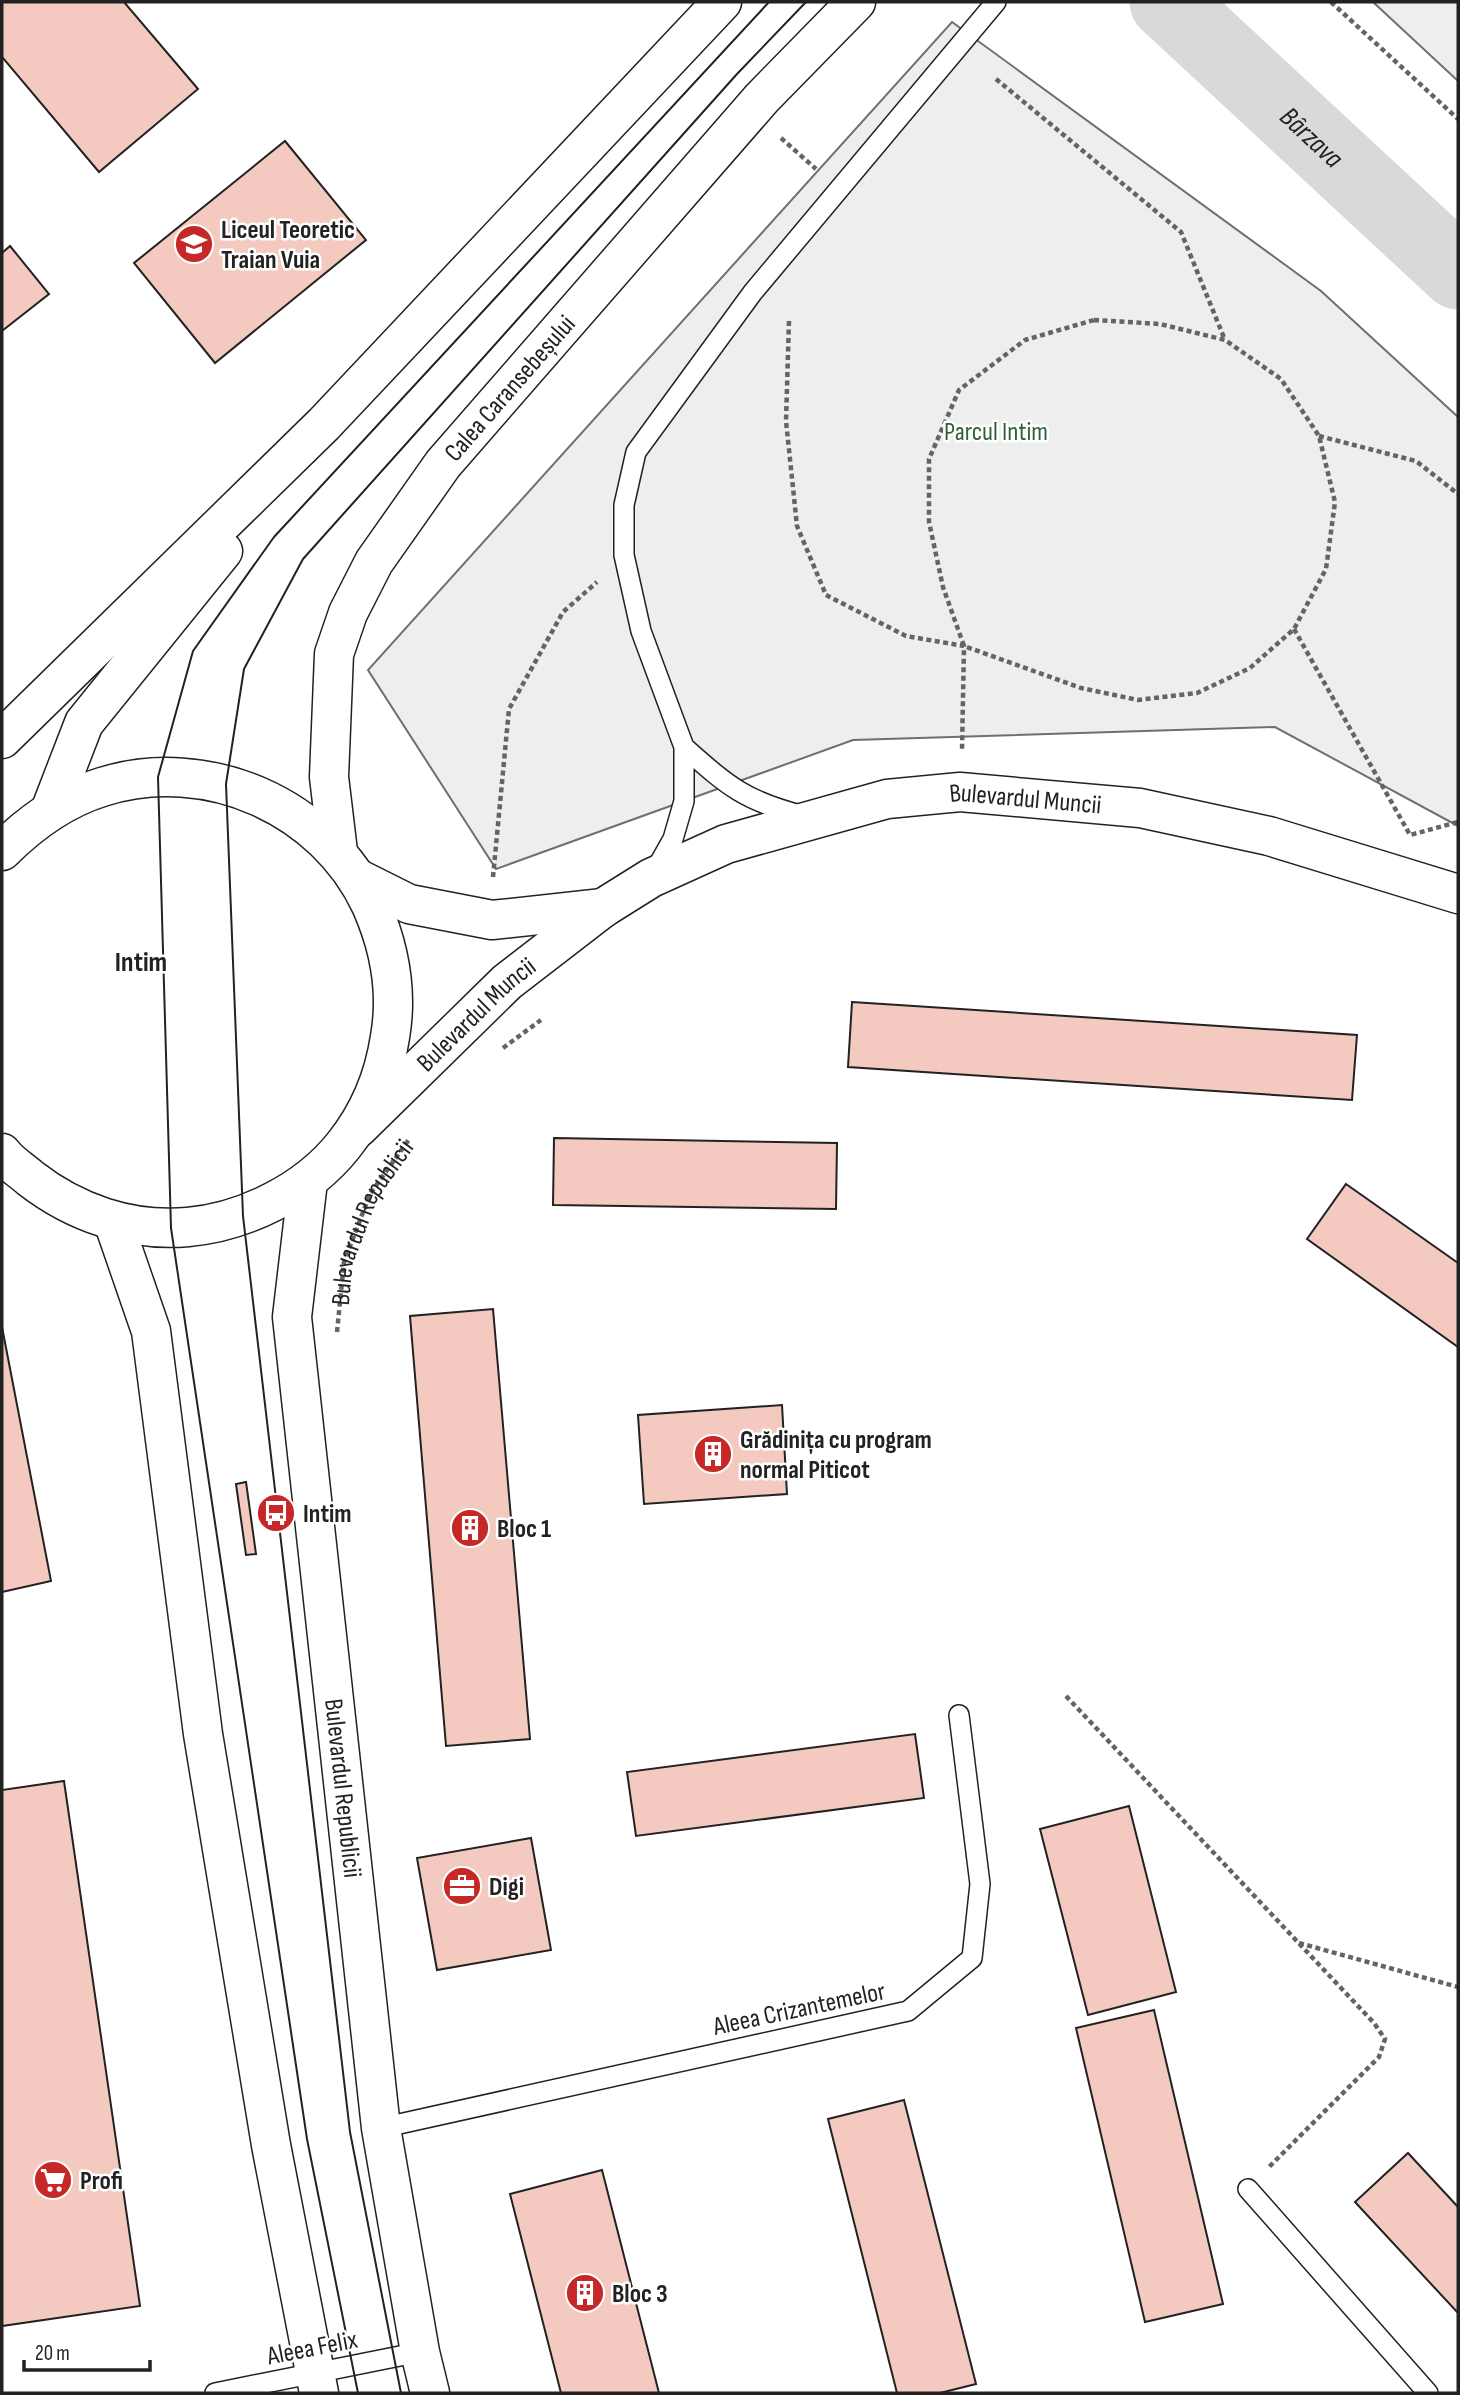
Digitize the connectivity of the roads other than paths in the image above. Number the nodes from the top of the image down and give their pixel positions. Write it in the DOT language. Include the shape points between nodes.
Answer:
graph roads {
  1 [pos="722,2"];
  2 [pos="856,2"];
  3 [pos="996,2"];
  4 [pos="324,424"];
  5 [pos="2,739"];
  6 [pos="684,747"];
  7 [pos="812,818"];
  8 [pos="19,830"];
  9 [pos="349,866"];
  10 [pos="651,878"];
  11 [pos="1458,894"];
  12 [pos="603,908"];
  13 [pos="356,1129"];
  14 [pos="2,1153"];
  15 [pos="2,1180"];
  16 [pos="308,1181"];
  17 [pos="58,1200"];
  18 [pos="113,1221"];
  19 [pos="959,1715"];
  20 [pos="381,2128"];
  21 [pos="1248,2189"];
  22 [pos="420,2352"];
  23 [pos="316,2383"];
  24 [pos="215,2393"];
  25 [pos="430,2393"];
  26 [pos="1428,2393"];
  1 -- 4 [label="main road"];
  2 -- 9 [label="main road, Calea Caransebeșului" via="762,98 443,464 374,562 348,612 334,654 328,777"];
  3 -- 6 [label="lane" via="753,292 636,452 624,505 624,555 641,631"];
  4 -- 5 [label="main road"];
  4 -- 8 [label="main road" via="84,723"];
  6 -- 7 [label="lane" via="726,785 762,805"];
  6 -- 10 [label="lane" via="684,801 673,839"];
  7 -- 10 [label="main road, Bulevardul Muncii" via="726,844"];
  7 -- 11 [label="main road, Bulevardul Muncii" via="887,799 960,792 1140,808 1269,835"];
  8 -- 9 [label="main road" via="102,787 158,777 192,778 226,784 268,800 306,822"];
  9 -- 12 [label="main road, Bulevardul Muncii" via="409,904 492,920"];
  9 -- 13 [label="main road" via="386,939 396,1004 385,1069"];
  10 -- 12 [label="main road, Bulevardul Muncii"];
  12 -- 13 [label="main road, Bulevardul Muncii" via="507,982"];
  13 -- 16 [label="main road"];
  14 -- 17 [label="main road"];
  15 -- 17 [label="main road"];
  16 -- 18 [label="main road" via="243,1216 207,1225 171,1228"];
  16 -- 20 [label="main road, Bulevardul Republicii" via="292,1317"];
  17 -- 18 [label="main road"];
  18 -- 23 [label="main road" via="151,1331 203,1734 271,2145"];
  19 -- 20 [label="lane, Aleea Crizantemelor" via="981,1884 972,1958 908,2011"];
  20 -- 22 [label="main road, Bulevardul Republicii"];
  21 -- 26 [label="lane"];
  22 -- 23 [label="lane, Aleea Felix"];
  22 -- 25 [label="main road, Bulevardul Republicii"];
  23 -- 24 [label="lane, Aleea Felix"];
}
